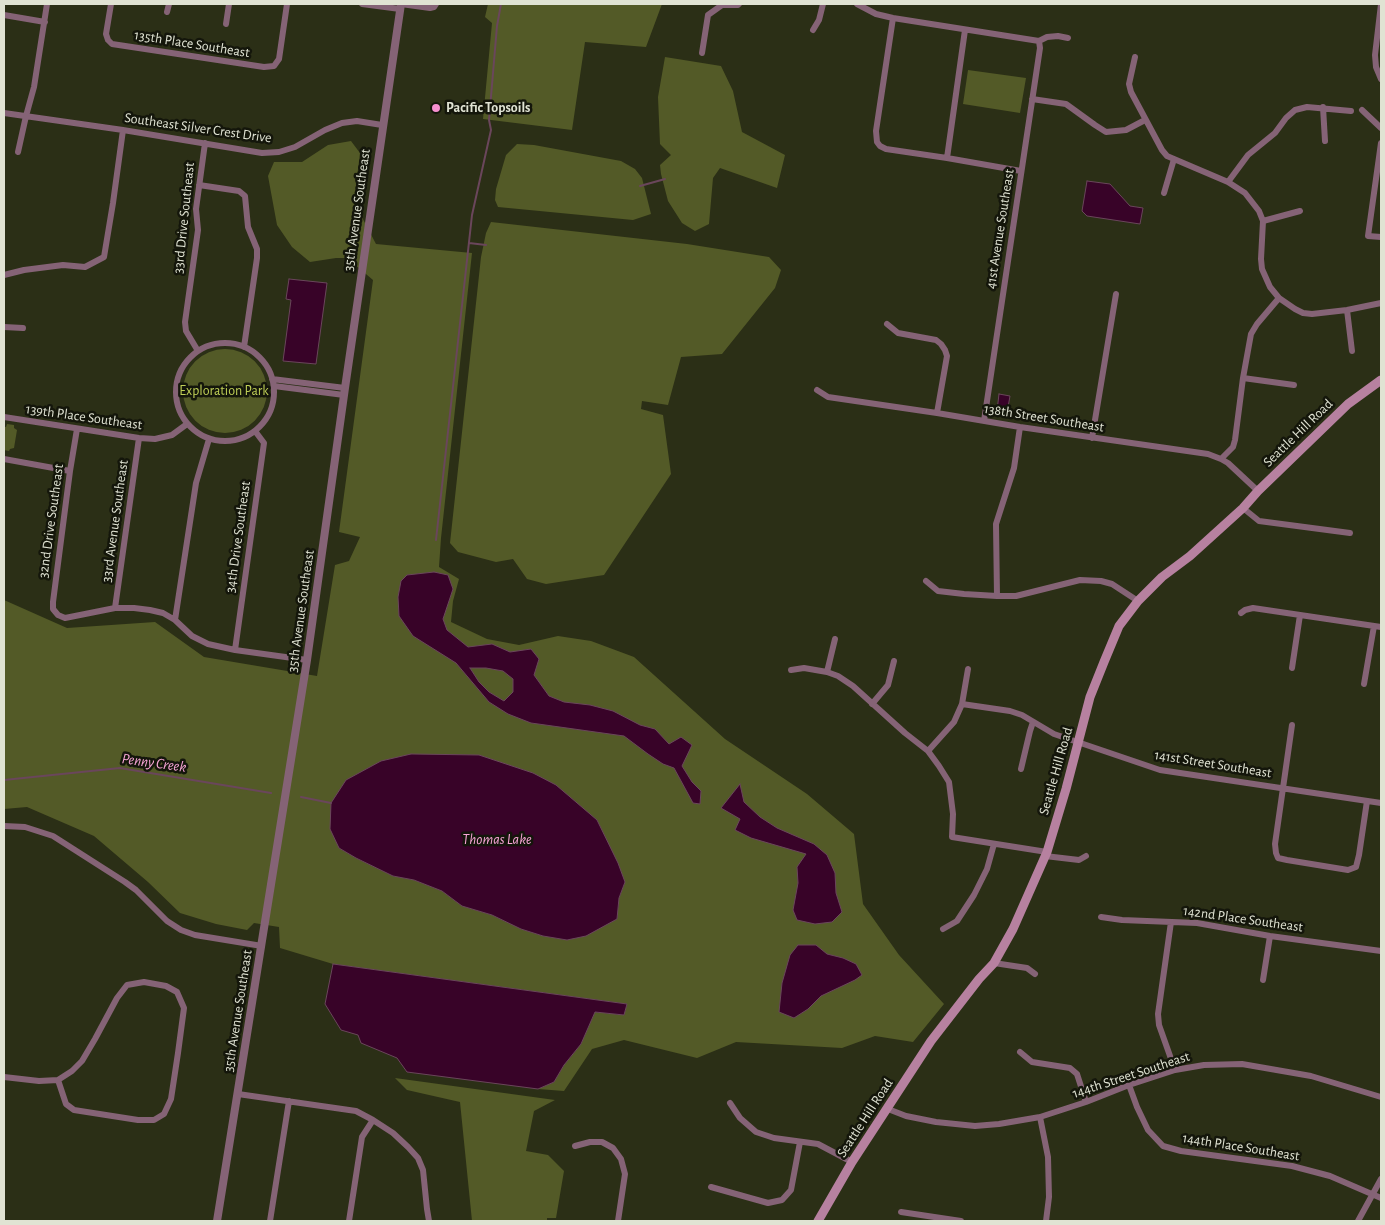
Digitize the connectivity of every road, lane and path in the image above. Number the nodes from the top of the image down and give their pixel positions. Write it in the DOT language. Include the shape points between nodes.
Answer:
graph roads {
  1 [pos="48,4"];
  2 [pos="111,4"];
  3 [pos="169,4"];
  4 [pos="229,4"];
  5 [pos="287,4"];
  6 [pos="362,4"];
  7 [pos="436,4"];
  8 [pos="739,4"];
  9 [pos="823,4"];
  10 [pos="857,4"];
  11 [pos="1381,4"];
  12 [pos="400,6"];
  13 [pos="167,12"];
  14 [pos="4,15"];
  15 [pos="893,18"];
  16 [pos="45,22"];
  17 [pos="1380,23"];
  18 [pos="226,24"];
  19 [pos="813,30"];
  20 [pos="965,30"];
  21 [pos="1068,38"];
  22 [pos="1039,41"];
  23 [pos="702,54"];
  24 [pos="1135,57"];
  25 [pos="1381,79"];
  26 [pos="1032,99"];
  27 [pos="1324,108"];
  28 [pos="1362,110"];
  29 [pos="1351,111"];
  30 [pos="4,113"];
  31 [pos="26,116"];
  32 [pos="1145,120"];
  33 [pos="382,125"];
  34 [pos="1381,128"];
  35 [pos="123,130"];
  36 [pos="1325,141"];
  37 [pos="205,143"];
  38 [pos="1381,143"];
  39 [pos="18,152"];
  40 [pos="947,158"];
  41 [pos="1174,159"];
  42 [pos="1021,171"];
  43 [pos="1228,182"];
  44 [pos="199,185"];
  45 [pos="1164,193"];
  46 [pos="1300,211"];
  47 [pos="1262,221"];
  48 [pos="1381,237"];
  49 [pos="4,275"];
  50 [pos="1116,294"];
  51 [pos="1279,298"];
  52 [pos="1381,303"];
  53 [pos="1347,310"];
  54 [pos="887,324"];
  55 [pos="4,327"];
  56 [pos="23,328"];
  57 [pos="244,347"];
  58 [pos="198,351"];
  59 [pos="1352,351"];
  60 [pos="1243,378"];
  61 [pos="1381,380"];
  62 [pos="273,382"];
  63 [pos="1294,385"];
  64 [pos="817,390"];
  65 [pos="344,392"];
  66 [pos="937,413"];
  67 [pos="4,418"];
  68 [pos="984,421"];
  69 [pos="187,424"];
  70 [pos="1020,427"];
  71 [pos="77,429"];
  72 [pos="255,431"];
  73 [pos="139,438"];
  74 [pos="1092,438"];
  75 [pos="209,439"];
  76 [pos="4,459"];
  77 [pos="1221,459"];
  78 [pos="70,470"];
  79 [pos="1258,491"];
  80 [pos="1243,508"];
  81 [pos="1350,533"];
  82 [pos="926,581"];
  83 [pos="997,596"];
  84 [pos="1138,601"];
  85 [pos="115,608"];
  86 [pos="1241,613"];
  87 [pos="1300,615"];
  88 [pos="175,620"];
  89 [pos="1378,627"];
  90 [pos="835,639"];
  91 [pos="235,650"];
  92 [pos="307,660"];
  93 [pos="894,661"];
  94 [pos="1292,668"];
  95 [pos="968,669"];
  96 [pos="791,670"];
  97 [pos="826,672"];
  98 [pos="1364,684"];
  99 [pos="872,704"];
  100 [pos="962,704"];
  101 [pos="1033,722"];
  102 [pos="1292,725"];
  103 [pos="1079,743"];
  104 [pos="928,751"];
  105 [pos="1021,769"];
  106 [pos="1282,788"];
  107 [pos="1367,800"];
  108 [pos="1381,802"];
  109 [pos="4,826"];
  110 [pos="994,844"];
  111 [pos="1046,854"];
  112 [pos="1086,856"];
  113 [pos="1101,917"];
  114 [pos="1171,922"];
  115 [pos="943,929"];
  116 [pos="1270,936"];
  117 [pos="262,946"];
  118 [pos="1381,952"];
  119 [pos="994,963"];
  120 [pos="1035,974"];
  121 [pos="1263,980"];
  122 [pos="1020,1052"];
  123 [pos="1175,1070"];
  124 [pos="4,1077"];
  125 [pos="58,1080"];
  126 [pos="1129,1085"];
  127 [pos="238,1094"];
  128 [pos="1381,1097"];
  129 [pos="289,1101"];
  130 [pos="1086,1102"];
  131 [pos="730,1103"];
  132 [pos="888,1109"];
  133 [pos="1040,1117"];
  134 [pos="373,1120"];
  135 [pos="800,1142"];
  136 [pos="575,1146"];
  137 [pos="852,1162"];
  138 [pos="1381,1180"];
  139 [pos="711,1187"];
  140 [pos="1372,1194"];
  141 [pos="1381,1198"];
  142 [pos="901,1212"];
  143 [pos="217,1221"];
  144 [pos="270,1221"];
  145 [pos="349,1221"];
  146 [pos="429,1221"];
  147 [pos="618,1221"];
  148 [pos="818,1221"];
  149 [pos="961,1221"];
  150 [pos="1046,1221"];
  151 [pos="1358,1221"];
  1 -- 16 [label="street"];
  2 -- 5 [label="street, 135th Place Southeast" via="106,34 112,44 264,67 274,66 279,59"];
  3 -- 13 [label="street"];
  4 -- 18 [label="street"];
  6 -- 12 [label="street"];
  7 -- 12 [label="street" via="430,8"];
  8 -- 23 [label="street" via="722,5 708,15"];
  9 -- 19 [label="street"];
  10 -- 15 [label="street"];
  11 -- 17 [label="street"];
  12 -- 33 [label="street, 35th Avenue Southeast"];
  14 -- 16 [label="street"];
  15 -- 20 [label="street"];
  15 -- 40 [label="street" via="877,142 886,149"];
  16 -- 31 [label="street"];
  17 -- 25 [label="street" via="1375,55"];
  20 -- 22 [label="street"];
  20 -- 40 [label="street"];
  21 -- 22 [label="street" via="1047,37"];
  22 -- 26 [label="street, 41st Avenue Southeast"];
  24 -- 32 [label="street" via="1129,84"];
  26 -- 32 [label="street" via="1066,104 1106,132 1126,130"];
  26 -- 42 [label="street, 41st Avenue Southeast"];
  27 -- 29 [label="street"];
  27 -- 36 [label="street"];
  27 -- 43 [label="street" via="1295,110 1275,133 1248,155"];
  28 -- 34 [label="street"];
  30 -- 31 [label="street, Southeast Silver Crest Drive"];
  31 -- 35 [label="street, Southeast Silver Crest Drive"];
  31 -- 39 [label="street"];
  32 -- 41 [label="street" via="1162,150"];
  33 -- 37 [label="street, Southeast Silver Crest Drive" via="357,120 342,123 279,152 262,153"];
  33 -- 65 [label="street, 35th Avenue Southeast"];
  35 -- 37 [label="street, Southeast Silver Crest Drive"];
  35 -- 49 [label="street" via="104,258 86,266 63,265"];
  37 -- 44 [label="street, 33rd Drive Southeast"];
  38 -- 48 [label="street" via="1368,236"];
  40 -- 42 [label="street"];
  41 -- 43 [label="street"];
  41 -- 45 [label="street"];
  42 -- 68 [label="street, 41st Avenue Southeast"];
  43 -- 47 [label="street" via="1245,193 1259,211"];
  44 -- 57 [label="street" via="239,191 245,196 248,227 257,249 257,258"];
  44 -- 58 [label="street, 33rd Drive Southeast" via="198,230 185,322 186,331"];
  46 -- 47 [label="street"];
  47 -- 51 [label="street" via="1262,269 1267,283"];
  50 -- 74 [label="street"];
  51 -- 53 [label="street" via="1303,313"];
  51 -- 60 [label="street" via="1252,334"];
  52 -- 53 [label="street"];
  53 -- 59 [label="street"];
  54 -- 66 [label="street" via="898,334 936,340 945,350"];
  55 -- 56 [label="street"];
  57 -- 58 [label="street" via="213,344"];
  57 -- 62 [label="street" via="262,359"];
  58 -- 69 [label="street" via="180,371 176,385 176,399"];
  60 -- 63 [label="street"];
  60 -- 77 [label="street" via="1235,440"];
  61 -- 79 [label="main road, Seattle Hill Road" via="1348,404"];
  62 -- 65 [label="street"];
  62 -- 72 [label="street" via="273,403"];
  64 -- 66 [label="street, 138th Street Southeast" via="828,396"];
  65 -- 92 [label="street, 35th Avenue Southeast"];
  66 -- 68 [label="street, 138th Street Southeast"];
  67 -- 71 [label="street, 139th Place Southeast"];
  68 -- 70 [label="street, 138th Street Southeast"];
  69 -- 73 [label="street, 139th Place Southeast" via="172,434 155,439"];
  69 -- 75 [label="street"];
  70 -- 74 [label="street, 138th Street Southeast"];
  70 -- 83 [label="street" via="1014,468 996,524"];
  71 -- 73 [label="street, 139th Place Southeast"];
  71 -- 78 [label="street, 32nd Drive Southeast"];
  72 -- 75 [label="street" via="228,441"];
  72 -- 91 [label="street, 34th Drive Southeast" via="264,443"];
  73 -- 85 [label="street, 33rd Avenue Southeast"];
  74 -- 77 [label="street, 138th Street Southeast" via="1208,454"];
  75 -- 88 [label="street" via="196,483"];
  76 -- 78 [label="street"];
  77 -- 79 [label="street, 138th Street Southeast"];
  78 -- 85 [label="street, 32nd Drive Southeast" via="54,609 65,618"];
  79 -- 80 [label="main road, Seattle Hill Road"];
  80 -- 81 [label="street" via="1259,521"];
  80 -- 84 [label="main road, Seattle Hill Road"];
  82 -- 83 [label="street" via="938,591"];
  83 -- 84 [label="street" via="1016,596 1080,580 1101,580"];
  84 -- 103 [label="main road, Seattle Hill Road" via="1119,626 1104,662 1090,697"];
  85 -- 88 [label="street" via="150,610"];
  86 -- 87 [label="street" via="1254,608"];
  87 -- 89 [label="street"];
  87 -- 94 [label="street"];
  88 -- 91 [label="street" via="192,636 208,644"];
  89 -- 98 [label="street"];
  90 -- 97 [label="street"];
  91 -- 92 [label="street"];
  92 -- 117 [label="street, 35th Avenue Southeast"];
  93 -- 99 [label="street" via="888,685"];
  95 -- 100 [label="street"];
  96 -- 97 [label="street" via="804,668"];
  97 -- 99 [label="street" via="853,686"];
  99 -- 104 [label="street"];
  100 -- 101 [label="street, 141st Street Southeast" via="1010,711"];
  100 -- 104 [label="street" via="954,722"];
  101 -- 103 [label="street, 141st Street Southeast"];
  101 -- 105 [label="street"];
  102 -- 106 [label="street"];
  103 -- 106 [label="street, 141st Street Southeast" via="1160,770"];
  103 -- 111 [label="main road, Seattle Hill Road"];
  104 -- 110 [label="street" via="949,782 952,838"];
  106 -- 107 [label="street, 141st Street Southeast"];
  106 -- 107 [label="street" via="1275,844 1278,858 1348,870 1356,867"];
  107 -- 108 [label="street, 141st Street Southeast"];
  109 -- 117 [label="street" via="25,827 53,836 136,890 167,921 181,930"];
  110 -- 111 [label="street"];
  110 -- 115 [label="street" via="987,869 974,895 957,921"];
  111 -- 112 [label="street" via="1079,860"];
  111 -- 119 [label="main road, Seattle Hill Road" via="1013,929"];
  113 -- 114 [label="street, 142nd Place Southeast"];
  114 -- 116 [label="street, 142nd Place Southeast" via="1196,923"];
  114 -- 123 [label="street" via="1158,1014"];
  116 -- 118 [label="street, 142nd Place Southeast"];
  116 -- 121 [label="street"];
  117 -- 127 [label="street, 35th Avenue Southeast"];
  119 -- 120 [label="street" via="1028,968"];
  119 -- 132 [label="main road, Seattle Hill Road" via="931,1041"];
  122 -- 130 [label="street" via="1032,1062 1070,1068 1077,1074"];
  123 -- 126 [label="street, 144th Street Southeast"];
  123 -- 128 [label="street, 144th Street Southeast" via="1242,1064 1310,1076"];
  124 -- 125 [label="street" via="39,1082"];
  125 -- 125 [label="street" via="82,1061 127,985 144,982 166,986 176,992 184,1008 171,1099 164,1114 154,1120 138,1120 74,1110 66,1104"];
  126 -- 130 [label="street, 144th Street Southeast"];
  126 -- 140 [label="street, 144th Place Southeast" via="1148,1130 1163,1146 1292,1166 1330,1176"];
  127 -- 129 [label="street"];
  127 -- 143 [label="street, 35th Avenue Southeast"];
  129 -- 134 [label="street" via="356,1111"];
  129 -- 144 [label="street"];
  130 -- 133 [label="street, 144th Street Southeast"];
  131 -- 135 [label="street" via="740,1118 756,1132"];
  132 -- 133 [label="street, 144th Street Southeast" via="936,1122 975,1126"];
  132 -- 137 [label="main road, Seattle Hill Road"];
  133 -- 150 [label="street" via="1048,1157 1050,1197"];
  134 -- 145 [label="street" via="362,1137"];
  134 -- 146 [label="street" via="393,1133 418,1158 423,1170"];
  135 -- 137 [label="street" via="818,1144"];
  135 -- 139 [label="street" via="790,1190 782,1200 768,1203"];
  136 -- 147 [label="street" via="602,1142 614,1148 622,1159 625,1174"];
  137 -- 148 [label="main road, Seattle Hill Road"];
  138 -- 140 [label="street"];
  140 -- 141 [label="street, 144th Place Southeast"];
  140 -- 151 [label="street"];
  142 -- 149 [label="street"];
}
